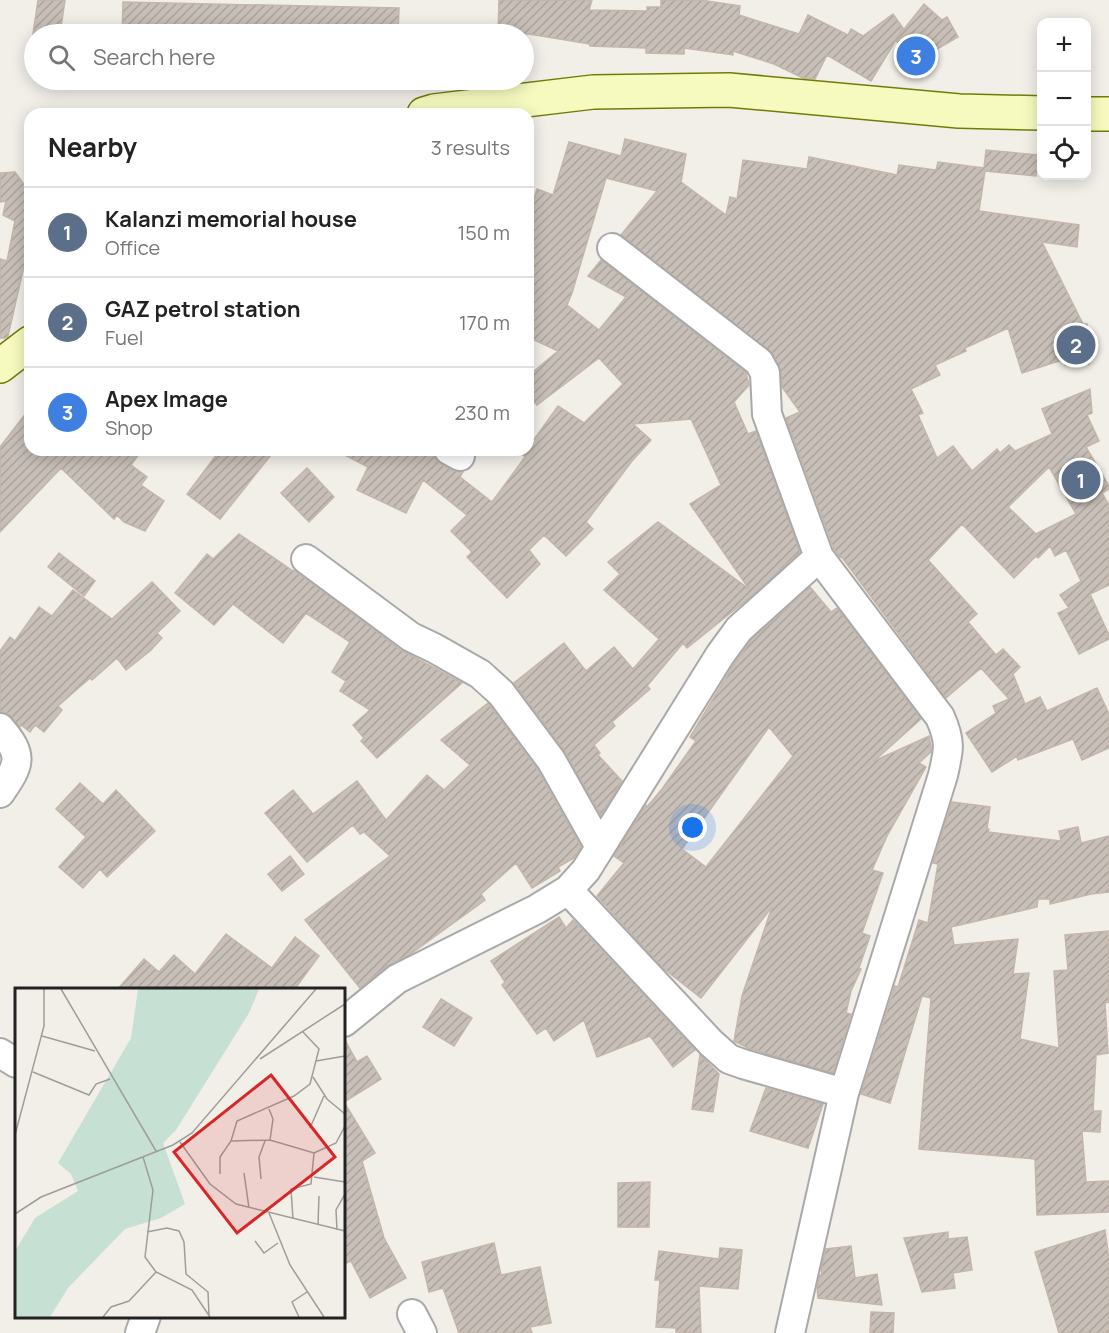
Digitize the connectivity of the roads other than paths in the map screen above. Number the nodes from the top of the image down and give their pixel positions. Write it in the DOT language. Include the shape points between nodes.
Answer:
graph roads {
  1 [pos="459,108"];
  2 [pos="1037,113"];
  3 [pos="1091,114"];
  4 [pos="1109,114"];
  5 [pos="612,248"];
  6 [pos="24,348"];
  7 [pos="0,366"];
  8 [pos="819,557"];
  9 [pos="306,559"];
  10 [pos="0,728"];
  11 [pos="0,794"];
  12 [pos="600,847"];
  13 [pos="568,890"];
  14 [pos="345,1021"];
  15 [pos="0,1053"];
  16 [pos="15,1062"];
  17 [pos="844,1093"];
  18 [pos="146,1318"];
  19 [pos="140,1333"];
  20 [pos="790,1333"];
  1 -- 2 [label="street" via="593,92 729,90 959,111"];
  3 -- 4 [label="street"];
  5 -- 8 [label="street" via="759,363 765,373 767,414"];
  6 -- 7 [label="street"];
  8 -- 12 [label="street" via="739,629"];
  8 -- 17 [label="street" via="940,717 948,735 943,775"];
  9 -- 12 [label="street" via="411,637 480,674 501,693 550,760"];
  10 -- 11 [label="street" via="15,746 17,763"];
  12 -- 13 [label="street"];
  13 -- 14 [label="street" via="396,979"];
  13 -- 17 [label="street" via="729,1059"];
  15 -- 16 [label="street"];
  17 -- 20 [label="street"];
  18 -- 19 [label="street"];
}
